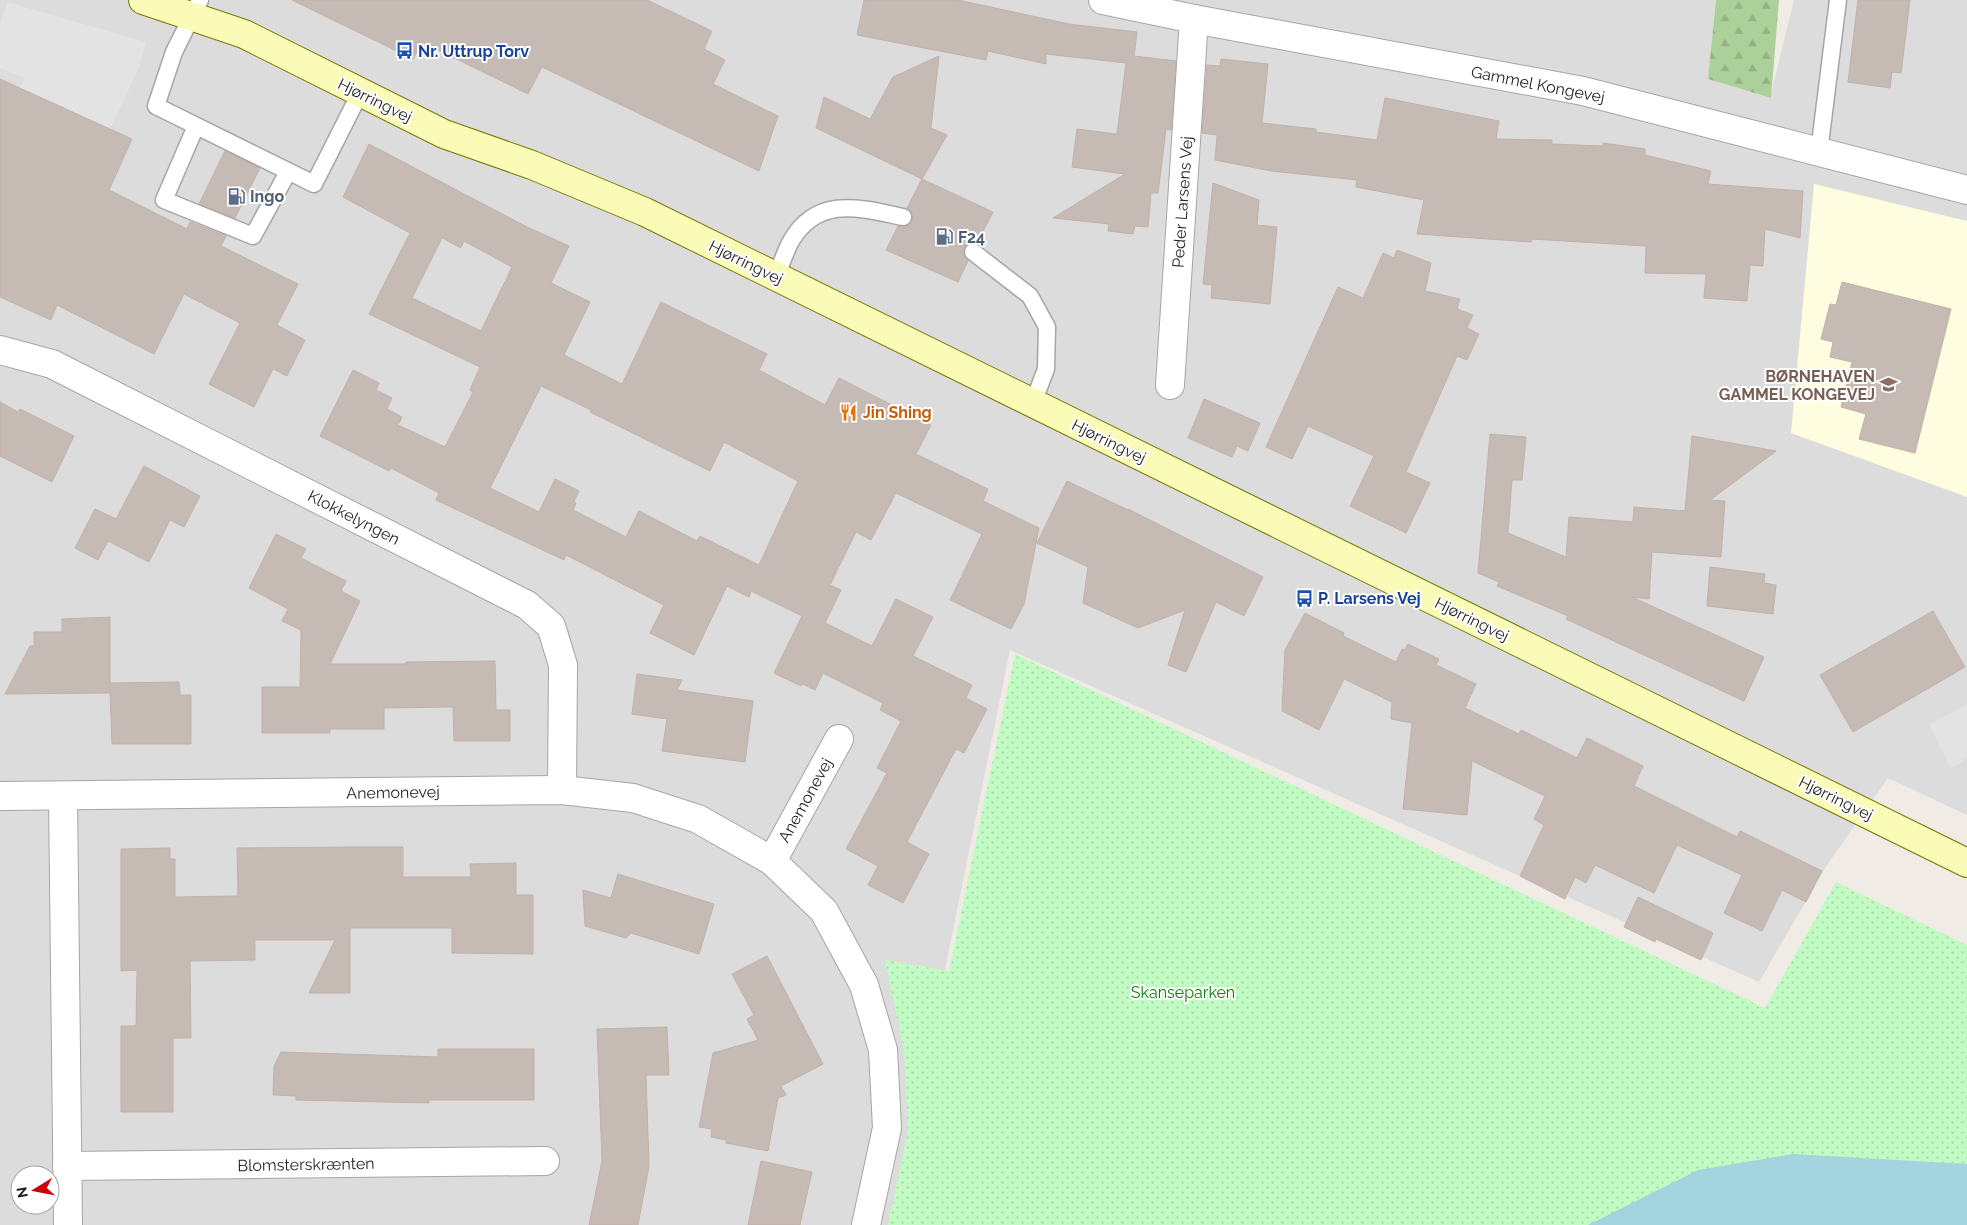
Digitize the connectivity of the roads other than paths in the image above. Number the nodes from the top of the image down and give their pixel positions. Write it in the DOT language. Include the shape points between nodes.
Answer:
graph roads {
  1 [pos="143,0"];
  2 [pos="1103,0"];
  3 [pos="1838,0"];
  4 [pos="198,5"];
  5 [pos="1194,19"];
  6 [pos="360,93"];
  7 [pos="196,126"];
  8 [pos="1820,152"];
  9 [pos="288,172"];
  10 [pos="1967,190"];
  11 [pos="903,217"];
  12 [pos="973,252"];
  13 [pos="776,277"];
  14 [pos="0,350"];
  15 [pos="1170,385"];
  16 [pos="1033,403"];
  17 [pos="839,739"];
  18 [pos="562,790"];
  19 [pos="0,796"];
  20 [pos="63,796"];
  21 [pos="772,861"];
  22 [pos="1967,863"];
  23 [pos="545,1161"];
  24 [pos="67,1166"];
  25 [pos="68,1225"];
  26 [pos="866,1225"];
  1 -- 4 [label="main road, Hjørringvej"];
  2 -- 5 [label="street, Gammel Kongevej"];
  3 -- 8 [label="lane"];
  4 -- 6 [label="main road, Hjørringvej" via="244,34"];
  4 -- 7 [label="lane" via="174,52 156,106"];
  5 -- 8 [label="street, Gammel Kongevej" via="1583,91"];
  5 -- 15 [label="street, Peder Larsens Vej"];
  6 -- 9 [label="lane" via="314,184"];
  6 -- 13 [label="main road, Hjørringvej" via="444,134 532,165 637,208"];
  7 -- 9 [label="lane"];
  7 -- 9 [label="lane" via="164,200 253,236"];
  8 -- 10 [label="street, Gammel Kongevej"];
  11 -- 13 [label="lane" via="844,206 815,215 791,242"];
  12 -- 16 [label="lane" via="1030,296 1047,327 1046,368"];
  13 -- 16 [label="main road, Hjørringvej"];
  14 -- 18 [label="street, Klokkelyngen" via="52,364 527,605 551,626 564,665"];
  16 -- 22 [label="main road, Hjørringvej"];
  17 -- 21 [label="street, Anemonevej"];
  18 -- 20 [label="street, Anemonevej"];
  18 -- 21 [label="street, Anemonevej" via="633,798 698,819"];
  19 -- 20 [label="street, Anemonevej"];
  20 -- 24 [label="street"];
  21 -- 26 [label="street, Anemonevej" via="824,911 864,985 884,1050 887,1128"];
  23 -- 24 [label="street, Blomsterskrænten"];
  24 -- 25 [label="street"];
}
